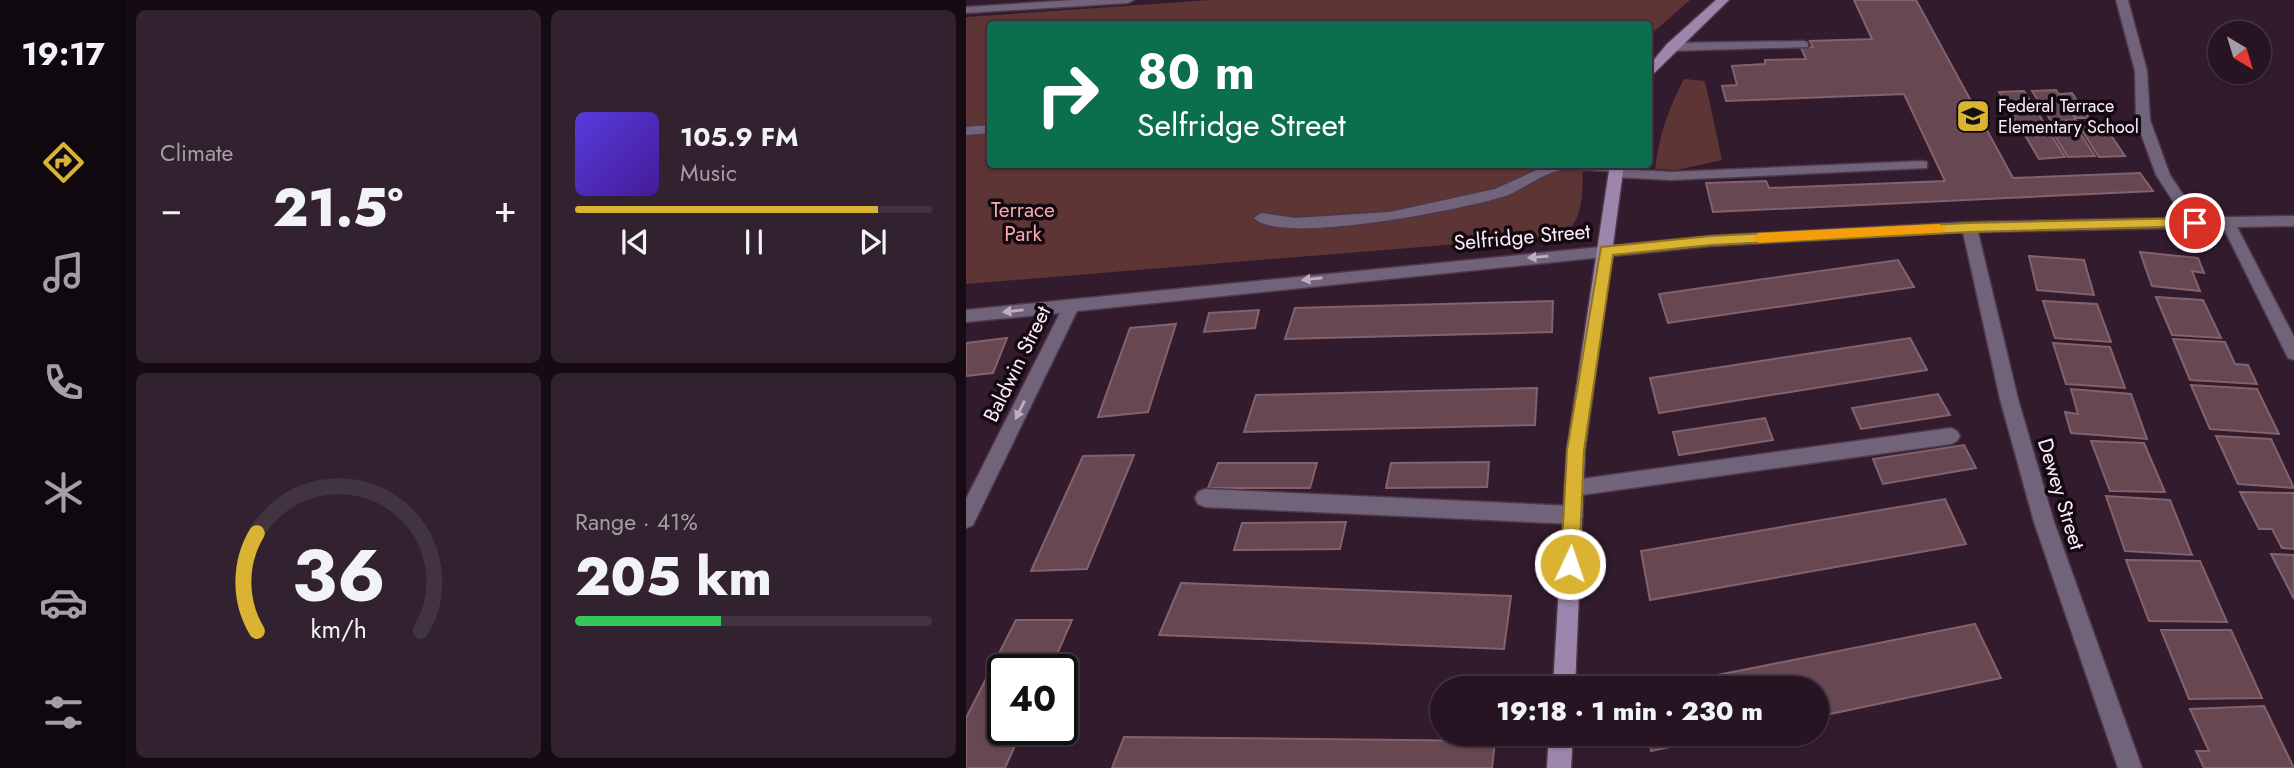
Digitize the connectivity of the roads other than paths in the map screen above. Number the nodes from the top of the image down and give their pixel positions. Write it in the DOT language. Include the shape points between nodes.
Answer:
graph roads {
  1 [pos="1128,0"];
  2 [pos="1723,0"];
  3 [pos="2122,0"];
  4 [pos="1037,3"];
  5 [pos="966,10"];
  6 [pos="1804,45"];
  7 [pos="1671,47"];
  8 [pos="1652,70"];
  9 [pos="987,129"];
  10 [pos="966,131"];
  11 [pos="1922,165"];
  12 [pos="1554,168"];
  13 [pos="1616,168"];
  14 [pos="1261,218"];
  15 [pos="2294,222"];
  16 [pos="2195,223"];
  17 [pos="2228,223"];
  18 [pos="1969,227"];
  19 [pos="1606,251"];
  20 [pos="1072,304"];
  21 [pos="966,316"];
  22 [pos="2294,353"];
  23 [pos="1951,436"];
  24 [pos="1574,488"];
  25 [pos="1205,498"];
  26 [pos="1573,515"];
  27 [pos="966,519"];
  28 [pos="1564,676"];
  29 [pos="1560,746"];
  30 [pos="1559,768"];
  31 [pos="2130,768"];
  1 -- 4 [label="street"];
  2 -- 7 [label="street"];
  3 -- 16 [label="street" via="2141,71 2143,120 2163,175"];
  4 -- 5 [label="street"];
  6 -- 7 [label="street"];
  7 -- 8 [label="street"];
  9 -- 10 [label="street"];
  11 -- 13 [label="street" via="1671,176"];
  12 -- 14 [label="street" via="1499,193 1391,217 1295,223"];
  13 -- 19 [label="street"];
  15 -- 17 [label="street, Selfridge Street"];
  16 -- 17 [label="street, Selfridge Street"];
  16 -- 18 [label="street, Selfridge Street"];
  17 -- 22 [label="street"];
  18 -- 19 [label="street, Selfridge Street" via="1711,240"];
  18 -- 31 [label="street, Dewey Street" via="2009,399 2044,522"];
  19 -- 20 [label="street, Selfridge Street, one-way"];
  19 -- 24 [label="street"];
  20 -- 21 [label="street, Selfridge Street, one-way"];
  20 -- 27 [label="street, Baldwin Street, one-way"];
  23 -- 24 [label="street"];
  24 -- 26 [label="street"];
  25 -- 26 [label="street"];
  26 -- 28 [label="street"];
  29 -- 30 [label="street"];
}
